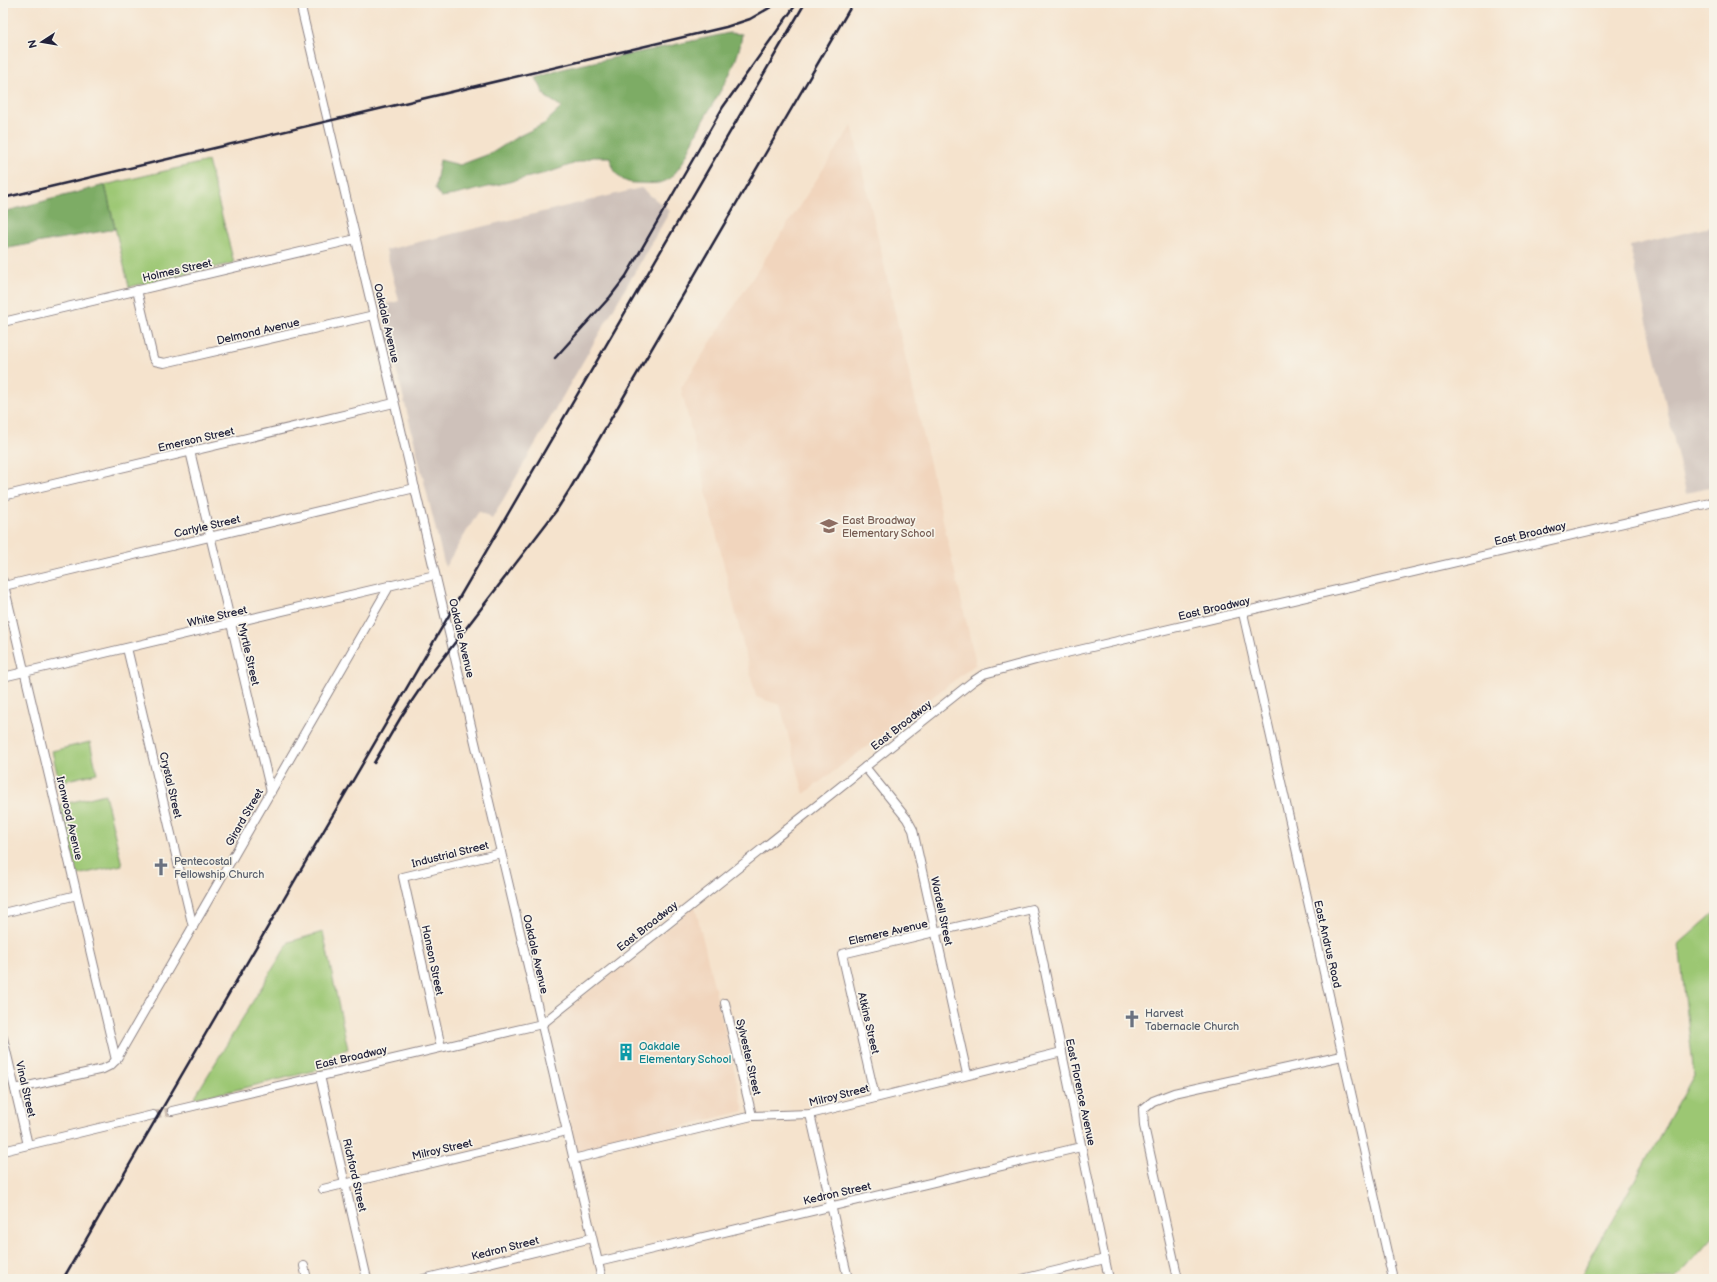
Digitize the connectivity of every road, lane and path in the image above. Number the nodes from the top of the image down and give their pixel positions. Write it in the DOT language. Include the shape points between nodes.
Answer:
graph roads {
  1 [pos="300,3"];
  2 [pos="356,239"];
  3 [pos="137,290"];
  4 [pos="374,315"];
  5 [pos="3,322"];
  6 [pos="394,403"];
  7 [pos="190,451"];
  8 [pos="415,488"];
  9 [pos="3,496"];
  10 [pos="1714,502"];
  11 [pos="210,537"];
  12 [pos="435,575"];
  13 [pos="4,583"];
  14 [pos="390,585"];
  15 [pos="1243,613"];
  16 [pos="231,624"];
  17 [pos="127,648"];
  18 [pos="25,672"];
  19 [pos="3,677"];
  20 [pos="865,767"];
  21 [pos="271,792"];
  22 [pos="501,853"];
  23 [pos="404,877"];
  24 [pos="77,895"];
  25 [pos="1032,908"];
  26 [pos="3,913"];
  27 [pos="193,926"];
  28 [pos="935,932"];
  29 [pos="842,954"];
  30 [pos="725,1003"];
  31 [pos="542,1024"];
  32 [pos="3,1038"];
  33 [pos="441,1047"];
  34 [pos="1062,1052"];
  35 [pos="1342,1056"];
  36 [pos="116,1060"];
  37 [pos="967,1074"];
  38 [pos="320,1076"];
  39 [pos="15,1089"];
  40 [pos="875,1097"];
  41 [pos="172,1111"];
  42 [pos="810,1114"];
  43 [pos="153,1115"];
  44 [pos="752,1116"];
  45 [pos="567,1131"];
  46 [pos="28,1145"];
  47 [pos="1081,1147"];
  48 [pos="3,1151"];
  49 [pos="574,1159"];
  50 [pos="345,1184"];
  51 [pos="323,1189"];
  52 [pos="831,1206"];
  53 [pos="592,1238"];
  54 [pos="1105,1260"];
  55 [pos="598,1262"];
  56 [pos="304,1266"];
  57 [pos="307,1279"];
  58 [pos="367,1279"];
  59 [pos="423,1279"];
  60 [pos="602,1279"];
  61 [pos="848,1279"];
  62 [pos="1022,1279"];
  63 [pos="1109,1279"];
  64 [pos="1178,1279"];
  65 [pos="1392,1279"];
  1 -- 2 [label="street, Oakdale Avenue"];
  2 -- 3 [label="street, Holmes Street"];
  2 -- 4 [label="street, Oakdale Avenue"];
  3 -- 4 [label="street, Delmond Avenue" via="155,361 168,363"];
  3 -- 5 [label="street, Holmes Street"];
  4 -- 6 [label="street, Oakdale Avenue"];
  6 -- 7 [label="street, Emerson Street"];
  6 -- 8 [label="street, Oakdale Avenue"];
  7 -- 9 [label="street, Emerson Street"];
  7 -- 11 [label="street, Myrtle Street"];
  8 -- 11 [label="street, Carlyle Street"];
  8 -- 12 [label="street, Oakdale Avenue"];
  10 -- 15 [label="street, East Broadway"];
  11 -- 13 [label="street, Carlyle Street"];
  11 -- 16 [label="street, Myrtle Street"];
  12 -- 14 [label="street, White Street"];
  12 -- 22 [label="street, Oakdale Avenue"];
  13 -- 18 [label="street, Ironwood Avenue"];
  14 -- 16 [label="street, White Street"];
  14 -- 21 [label="street, Girard Street"];
  15 -- 20 [label="street, East Broadway" via="984,674"];
  15 -- 35 [label="street, East Andrus Road"];
  16 -- 17 [label="street, White Street"];
  16 -- 21 [label="street, Myrtle Street"];
  17 -- 18 [label="street, White Street"];
  17 -- 27 [label="street, Crystal Street"];
  18 -- 19 [label="street, White Street"];
  18 -- 24 [label="street, Ironwood Avenue"];
  20 -- 28 [label="street, Wardell Street" via="908,819 913,830"];
  20 -- 31 [label="street, East Broadway"];
  21 -- 27 [label="street, Girard Street"];
  22 -- 23 [label="street, Industrial Street"];
  22 -- 31 [label="street, Oakdale Avenue"];
  23 -- 33 [label="street, Hanson Street"];
  24 -- 26 [label="street"];
  24 -- 36 [label="street, Ironwood Avenue"];
  25 -- 28 [label="street, Elsmere Avenue"];
  25 -- 34 [label="street, East Florence Avenue"];
  27 -- 36 [label="street, Girard Street"];
  28 -- 29 [label="street, Elsmere Avenue"];
  28 -- 37 [label="street, Wardell Street"];
  29 -- 40 [label="street, Atkins Street"];
  30 -- 44 [label="street, Sylvester Street"];
  31 -- 33 [label="street, East Broadway"];
  31 -- 45 [label="street, Oakdale Avenue"];
  32 -- 39 [label="street, Vinal Street"];
  33 -- 38 [label="street, East Broadway"];
  34 -- 37 [label="street, Milroy Street"];
  34 -- 47 [label="street, East Florence Avenue"];
  35 -- 64 [label="street" via="1174,1093 1153,1101 1143,1109 1144,1126"];
  35 -- 65 [label="street, East Andrus Road"];
  36 -- 39 [label="street" via="103,1069"];
  37 -- 40 [label="street, Milroy Street"];
  38 -- 41 [label="street, East Broadway"];
  38 -- 50 [label="street, Richford Street"];
  39 -- 46 [label="street, Vinal Street"];
  40 -- 42 [label="street, Milroy Street"];
  42 -- 44 [label="street, Milroy Street"];
  42 -- 52 [label="street"];
  43 -- 46 [label="street"];
  44 -- 49 [label="street, Milroy Street"];
  45 -- 49 [label="street, Oakdale Avenue"];
  45 -- 50 [label="street, Milroy Street"];
  46 -- 48 [label="street"];
  47 -- 52 [label="street, Kedron Street"];
  47 -- 54 [label="street, East Florence Avenue"];
  49 -- 53 [label="street, Oakdale Avenue"];
  50 -- 51 [label="street, Milroy Street"];
  50 -- 58 [label="street, Richford Street"];
  52 -- 55 [label="street, Kedron Street"];
  52 -- 61 [label="street"];
  53 -- 55 [label="street, Oakdale Avenue"];
  53 -- 59 [label="street, Kedron Street"];
  54 -- 62 [label="street"];
  54 -- 63 [label="street, East Florence Avenue"];
  55 -- 60 [label="street, Oakdale Avenue"];
  56 -- 57 [label="street"];
}
